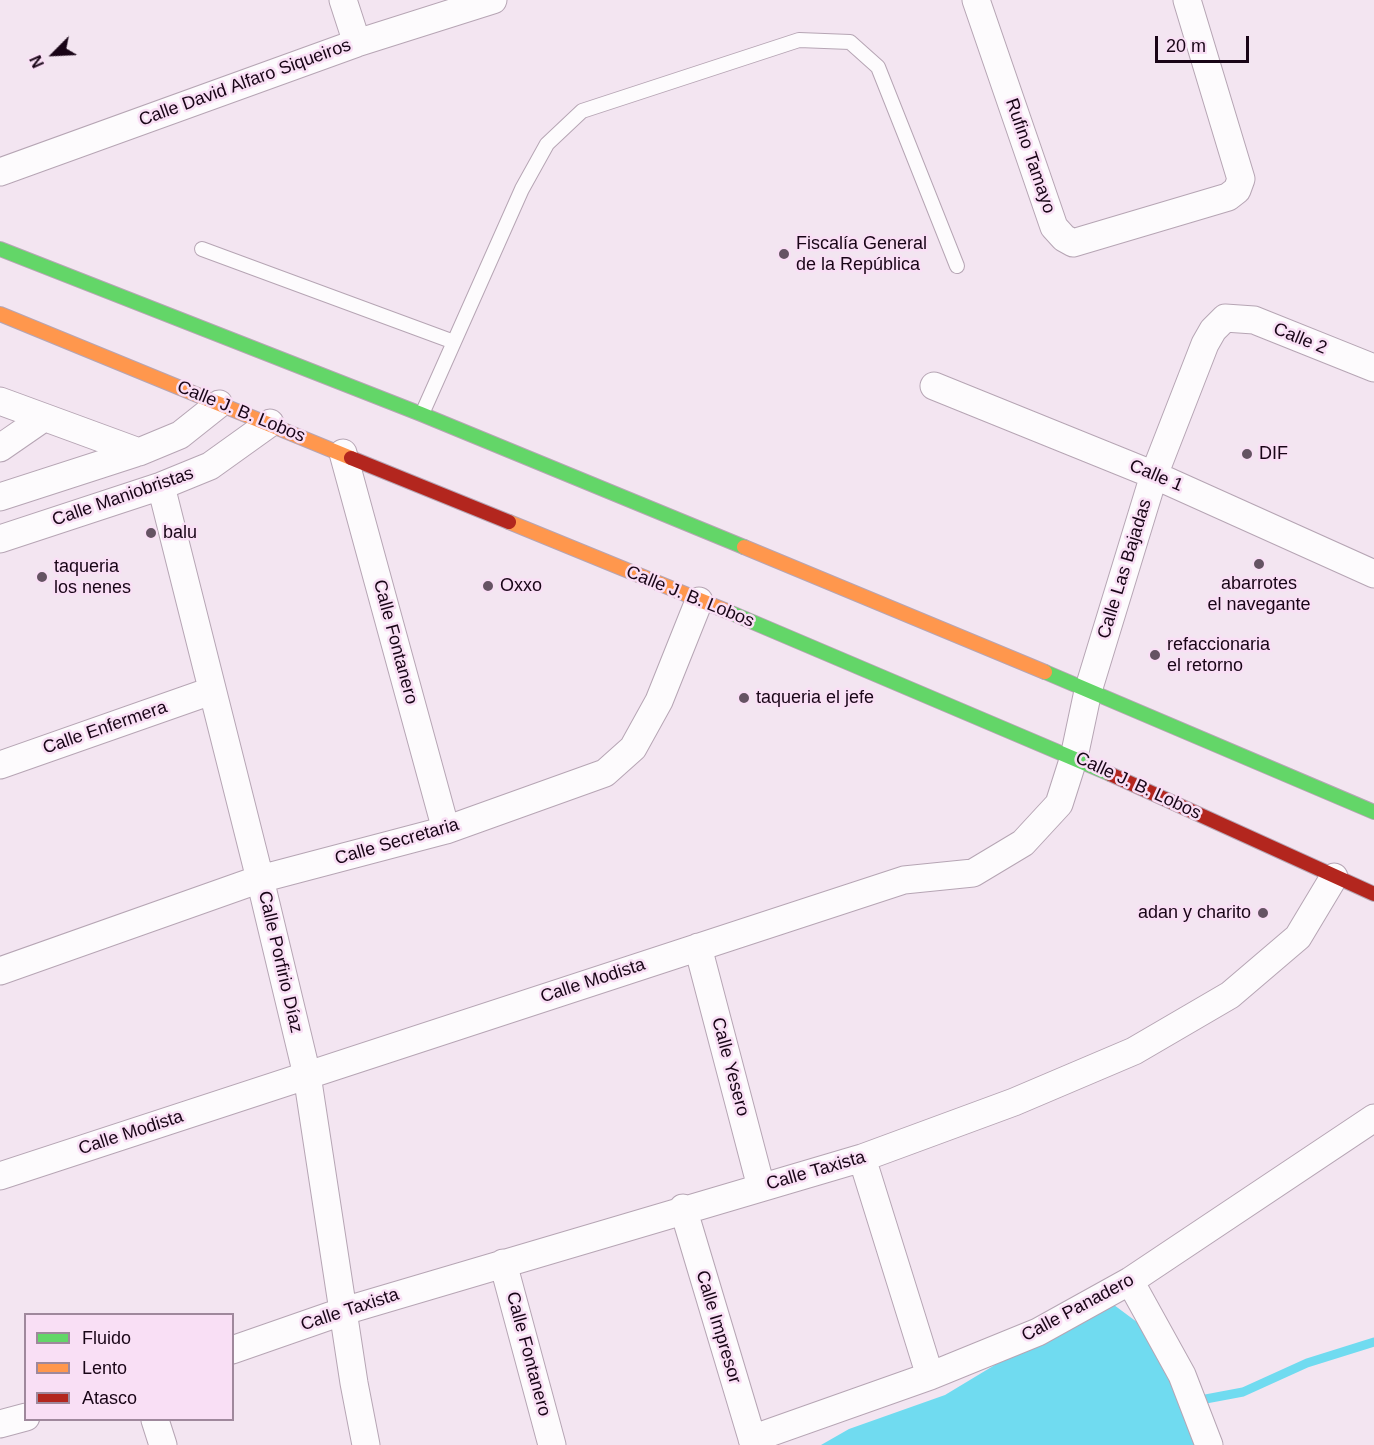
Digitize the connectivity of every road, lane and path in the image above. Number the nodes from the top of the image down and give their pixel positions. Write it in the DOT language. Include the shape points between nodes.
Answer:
graph roads {
  1 [pos="343,0"];
  2 [pos="493,0"];
  3 [pos="976,0"];
  4 [pos="1187,0"];
  5 [pos="357,43"];
  6 [pos="0,172"];
  7 [pos="0,249"];
  8 [pos="202,249"];
  9 [pos="957,266"];
  10 [pos="0,314"];
  11 [pos="1225,318"];
  12 [pos="454,342"];
  13 [pos="1374,368"];
  14 [pos="934,386"];
  15 [pos="0,401"];
  16 [pos="219,404"];
  17 [pos="422,414"];
  18 [pos="42,419"];
  19 [pos="270,423"];
  20 [pos="0,448"];
  21 [pos="139,452"];
  22 [pos="343,453"];
  23 [pos="1154,475"];
  24 [pos="161,486"];
  25 [pos="0,497"];
  26 [pos="0,539"];
  27 [pos="1374,574"];
  28 [pos="699,601"];
  29 [pos="211,691"];
  30 [pos="1088,691"];
  31 [pos="1074,757"];
  32 [pos="0,765"];
  33 [pos="1374,812"];
  34 [pos="446,830"];
  35 [pos="1334,877"];
  36 [pos="260,879"];
  37 [pos="1374,894"];
  38 [pos="698,947"];
  39 [pos="0,971"];
  40 [pos="307,1075"];
  41 [pos="1374,1118"];
  42 [pos="862,1158"];
  43 [pos="0,1176"];
  44 [pos="761,1187"];
  45 [pos="683,1208"];
  46 [pos="503,1263"];
  47 [pos="1130,1281"];
  48 [pos="344,1311"];
  49 [pos="234,1349"];
  50 [pos="930,1376"];
  51 [pos="24,1418"];
  52 [pos="156,1421"];
  53 [pos="0,1424"];
  54 [pos="1205,1435"];
  55 [pos="753,1442"];
  56 [pos="164,1445"];
  57 [pos="366,1445"];
  58 [pos="552,1445"];
  1 -- 5 [label="street"];
  2 -- 5 [label="street, Calle David Alfaro Siqueiros"];
  3 -- 4 [label="street, Rufino Tamayo" via="1054,227 1073,243 1228,197 1237,190 1241,179"];
  5 -- 6 [label="street, Calle David Alfaro Siqueiros"];
  7 -- 17 [label="main road"];
  8 -- 12 [label="lane"];
  9 -- 12 [label="lane" via="878,68 850,42 799,40 582,111 547,144 522,189"];
  10 -- 16 [label="main road, Calle J. B. Lobos"];
  11 -- 13 [label="street, Calle 2" via="1254,320"];
  11 -- 23 [label="street, Calle Las Bajadas" via="1205,344"];
  12 -- 17 [label="lane"];
  14 -- 23 [label="street, Calle 1"];
  15 -- 18 [label="street"];
  16 -- 19 [label="main road, Calle J. B. Lobos"];
  16 -- 21 [label="street, Calle Maniobristas" via="180,435"];
  17 -- 30 [label="main road"];
  18 -- 20 [label="street"];
  18 -- 21 [label="street"];
  19 -- 22 [label="main road, Calle J. B. Lobos"];
  19 -- 24 [label="street, Calle Maniobristas" via="210,466"];
  21 -- 25 [label="street, Calle Maniobristas"];
  22 -- 28 [label="main road, Calle J. B. Lobos"];
  22 -- 34 [label="street, Calle Fontanero"];
  23 -- 27 [label="street, Calle 1"];
  23 -- 30 [label="street, Calle Las Bajadas"];
  24 -- 26 [label="street, Calle Maniobristas"];
  24 -- 29 [label="street, Calle Porfirio Díaz"];
  28 -- 31 [label="main road, Calle J. B. Lobos"];
  28 -- 34 [label="street, Calle Secretaria" via="659,701 633,748 605,773"];
  29 -- 32 [label="street, Calle Enfermera"];
  29 -- 36 [label="street, Calle Porfirio Díaz"];
  30 -- 31 [label="street, Calle Modista"];
  30 -- 33 [label="main road"];
  31 -- 35 [label="main road, Calle J. B. Lobos"];
  31 -- 38 [label="street, Calle Modista" via="1059,804 1023,843 973,873 904,880"];
  34 -- 36 [label="street, Calle Secretaria"];
  35 -- 37 [label="main road, Calle J. B. Lobos"];
  35 -- 42 [label="street, Calle Taxista" via="1298,937 1230,995 1134,1051 1014,1102"];
  36 -- 39 [label="street, Calle Secretaria"];
  36 -- 40 [label="street, Calle Porfirio Díaz"];
  38 -- 40 [label="street, Calle Modista"];
  38 -- 44 [label="street, Calle Yesero"];
  40 -- 43 [label="street, Calle Modista"];
  40 -- 48 [label="street, Calle Porfirio Díaz"];
  41 -- 47 [label="street, Calle Panadero"];
  42 -- 44 [label="street, Calle Taxista"];
  42 -- 50 [label="street"];
  44 -- 45 [label="street, Calle Taxista"];
  45 -- 46 [label="street, Calle Taxista"];
  45 -- 55 [label="street, Calle Impresor"];
  46 -- 48 [label="street, Calle Taxista"];
  46 -- 58 [label="street, Calle Fontanero"];
  47 -- 50 [label="street, Calle Panadero" via="1038,1332"];
  47 -- 54 [label="street" via="1182,1375"];
  48 -- 49 [label="street, Calle Taxista"];
  48 -- 57 [label="street, Calle Porfirio Díaz"];
  50 -- 55 [label="street, Calle Panadero"];
  51 -- 53 [label="street"];
  52 -- 56 [label="street"];
}
